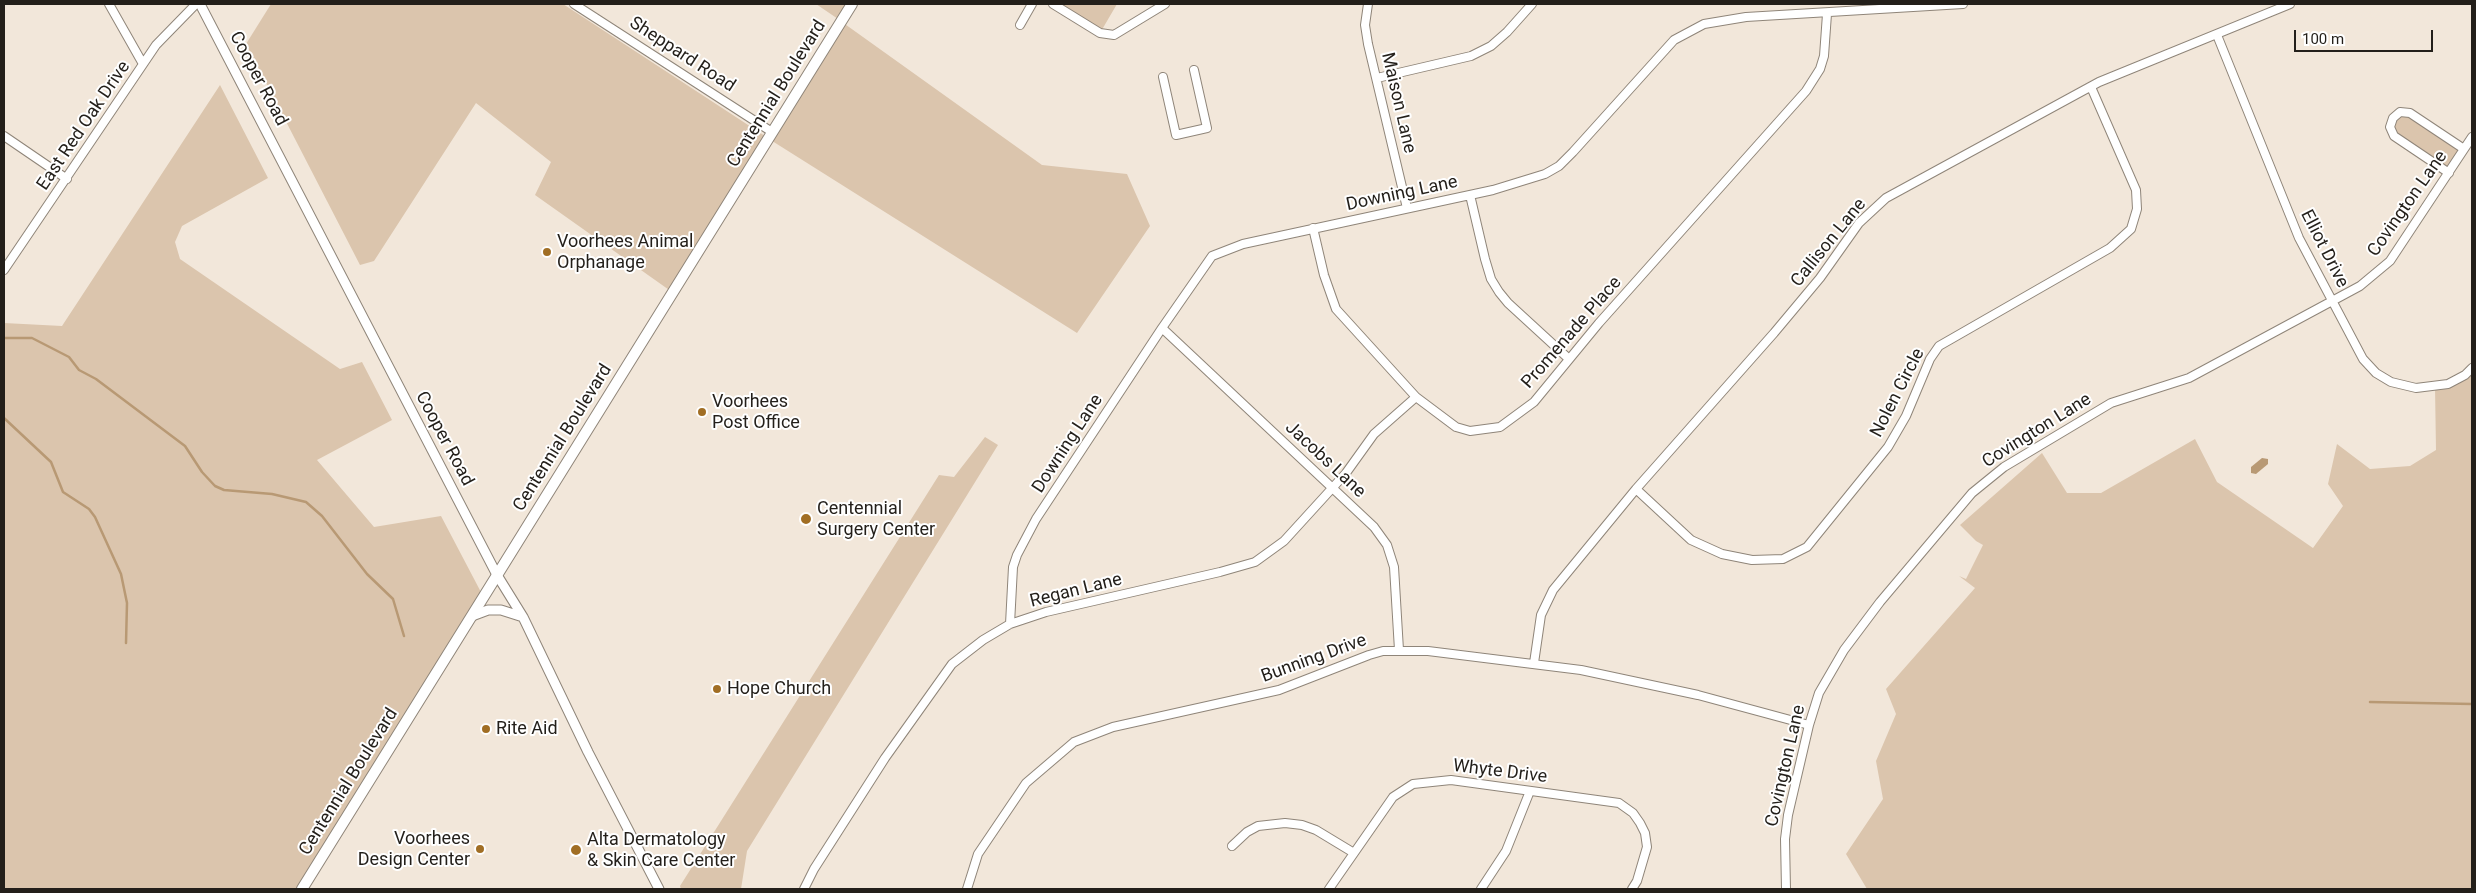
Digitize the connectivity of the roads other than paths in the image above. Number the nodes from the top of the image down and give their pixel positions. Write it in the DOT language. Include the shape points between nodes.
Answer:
graph roads {
  1 [pos="109,4"];
  2 [pos="196,4"];
  3 [pos="200,4"];
  4 [pos="574,4"];
  5 [pos="852,4"];
  6 [pos="1032,4"];
  7 [pos="1053,4"];
  8 [pos="1165,4"];
  9 [pos="1368,4"];
  10 [pos="1532,4"];
  11 [pos="1963,4"];
  12 [pos="2290,4"];
  13 [pos="1827,14"];
  14 [pos="1020,25"];
  15 [pos="2217,35"];
  16 [pos="143,64"];
  17 [pos="1194,70"];
  18 [pos="1163,77"];
  19 [pos="1377,78"];
  20 [pos="2091,87"];
  21 [pos="772,132"];
  22 [pos="4,136"];
  23 [pos="2472,137"];
  24 [pos="2464,149"];
  25 [pos="2449,173"];
  26 [pos="67,179"];
  27 [pos="1470,195"];
  28 [pos="1407,208"];
  29 [pos="1314,228"];
  30 [pos="4,270"];
  31 [pos="2333,300"];
  32 [pos="1162,328"];
  33 [pos="1569,359"];
  34 [pos="2472,368"];
  35 [pos="1416,397"];
  36 [pos="1332,488"];
  37 [pos="1636,489"];
  38 [pos="497,575"];
  39 [pos="472,616"];
  40 [pos="523,617"];
  41 [pos="1010,624"];
  42 [pos="1399,650"];
  43 [pos="1534,663"];
  44 [pos="1809,724"];
  45 [pos="1530,790"];
  46 [pos="1232,846"];
  47 [pos="1354,853"];
  48 [pos="302,889"];
  49 [pos="660,889"];
  50 [pos="804,889"];
  51 [pos="967,889"];
  52 [pos="1330,889"];
  53 [pos="1481,889"];
  54 [pos="1632,889"];
  55 [pos="1786,889"];
  1 -- 16 [label="street"];
  2 -- 16 [label="street, East Red Oak Drive" via="156,45"];
  3 -- 38 [label="street, Cooper Road"];
  4 -- 21 [label="street, Sheppard Road"];
  5 -- 21 [label="main road, Centennial Boulevard"];
  6 -- 14 [label="street"];
  7 -- 8 [label="street" via="1100,33 1114,35"];
  9 -- 19 [label="street, Maison Lane" via="1365,25"];
  10 -- 19 [label="street" via="1491,46 1471,56"];
  11 -- 13 [label="street, Downing Lane"];
  12 -- 15 [label="street, Callison Lane"];
  13 -- 27 [label="street, Downing Lane" via="1722,19 1688,31 1674,40 1559,166 1544,174"];
  13 -- 33 [label="street, Promenade Place" via="1824,56 1820,70 1806,91"];
  15 -- 20 [label="street, Callison Lane"];
  15 -- 31 [label="street, Elliot Drive" via="2299,238"];
  16 -- 26 [label="street, East Red Oak Drive"];
  17 -- 18 [label="street" via="1207,128 1176,135"];
  19 -- 28 [label="street, Maison Lane"];
  20 -- 37 [label="street, Callison Lane" via="1930,172 1886,198 1870,212 1774,333"];
  20 -- 37 [label="street, Nolen Circle" via="2136,190 2137,209 2131,229 2110,248 1939,346 1888,447 1807,548 1783,559 1752,560 1722,554 1691,540"];
  21 -- 38 [label="main road, Centennial Boulevard"];
  22 -- 26 [label="street"];
  23 -- 24 [label="street, Covington Lane"];
  24 -- 25 [label="street, Covington Lane"];
  24 -- 25 [label="street" via="2410,113 2400,112 2393,118 2390,127 2394,136"];
  25 -- 31 [label="street, Covington Lane" via="2390,261 2360,286"];
  26 -- 30 [label="street, East Red Oak Drive"];
  27 -- 28 [label="street, Downing Lane"];
  27 -- 33 [label="street" via="1491,279 1499,292"];
  28 -- 29 [label="street, Downing Lane"];
  29 -- 32 [label="street, Downing Lane" via="1243,244 1212,256"];
  29 -- 35 [label="street, Promenade Place" via="1324,275 1336,309"];
  31 -- 34 [label="street, Elliot Drive" via="2363,359 2376,373 2391,382 2416,388 2439,386 2457,380"];
  31 -- 44 [label="street, Covington Lane" via="2189,378 2111,403 2043,441 1984,482 1880,602 1844,650 1819,693"];
  32 -- 36 [label="street, Jacobs Lane"];
  32 -- 41 [label="street, Downing Lane" via="1036,519 1017,555 1011,586"];
  33 -- 35 [label="street, Promenade Place" via="1534,402 1500,427 1470,431 1456,427"];
  35 -- 36 [label="street, Regan Lane" via="1374,434"];
  36 -- 41 [label="street, Regan Lane" via="1284,541 1255,562 1046,612"];
  36 -- 42 [label="street, Jacobs Lane" via="1387,545 1396,581"];
  37 -- 43 [label="street, Callison Lane" via="1553,590 1541,615"];
  38 -- 39 [label="main road, Centennial Boulevard"];
  38 -- 40 [label="street, Cooper Road"];
  39 -- 40 [label="street" via="488,610 501,610"];
  39 -- 48 [label="main road, Centennial Boulevard"];
  40 -- 49 [label="street, Cooper Road" via="588,752"];
  41 -- 50 [label="street, Regan Lane" via="952,664 885,758"];
  42 -- 43 [label="street, Bunning Drive"];
  42 -- 51 [label="street, Bunning Drive" via="1369,655 1279,690 1113,727 1074,742 1026,783 978,854"];
  43 -- 44 [label="street, Bunning Drive" via="1698,695"];
  44 -- 55 [label="street, Covington Lane" via="1787,823"];
  45 -- 47 [label="street, Whyte Drive" via="1451,780 1413,784 1393,797"];
  45 -- 53 [label="street" via="1506,851"];
  45 -- 54 [label="street, Whyte Drive" via="1619,803 1633,813 1645,833 1647,847"];
  46 -- 47 [label="street" via="1258,826 1285,823 1316,830"];
  47 -- 52 [label="street, Whyte Drive"];
}
